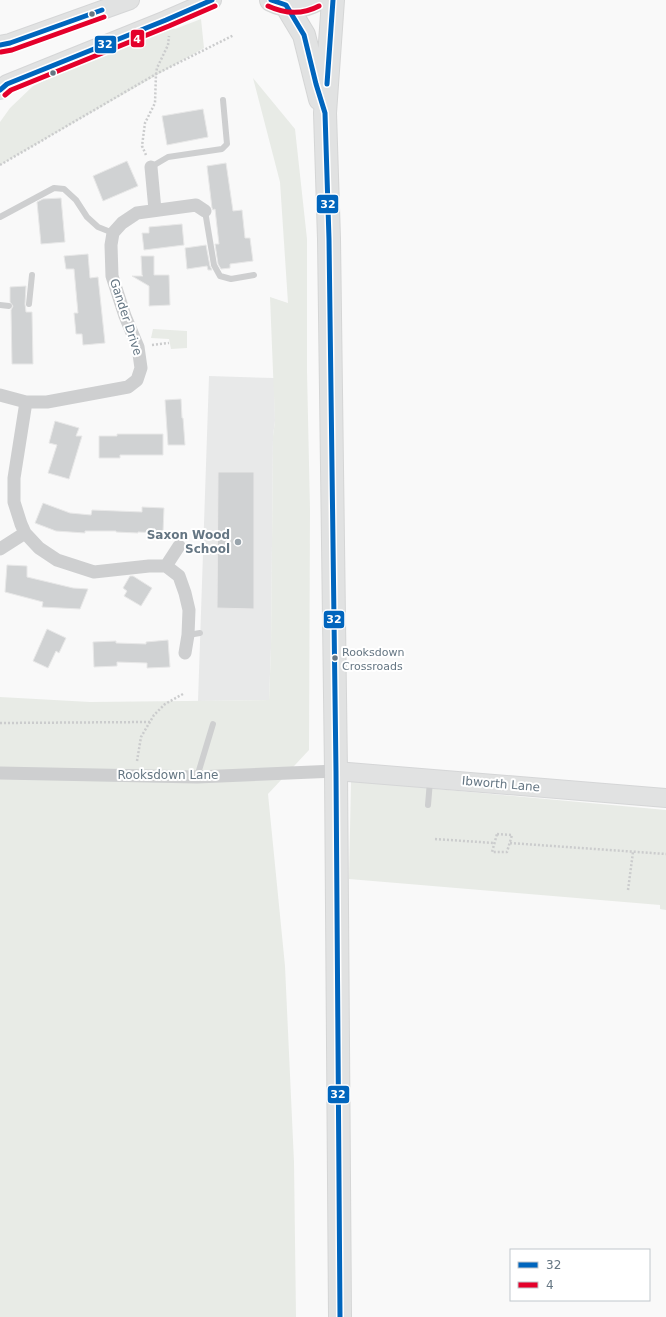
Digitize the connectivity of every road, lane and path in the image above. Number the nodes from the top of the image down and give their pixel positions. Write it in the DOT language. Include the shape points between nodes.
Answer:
graph roads {
  1 [pos="130,0"];
  2 [pos="212,0"];
  3 [pos="316,0"];
  4 [pos="333,0"];
  5 [pos="279,2"];
  6 [pos="169,35"];
  7 [pos="234,35"];
  8 [pos="0,45"];
  9 [pos="156,74"];
  10 [pos="0,90"];
  11 [pos="223,100"];
  12 [pos="325,113"];
  13 [pos="0,165"];
  14 [pos="151,167"];
  15 [pos="155,210"];
  16 [pos="205,211"];
  17 [pos="0,217"];
  18 [pos="113,233"];
  19 [pos="32,275"];
  20 [pos="254,275"];
  21 [pos="0,304"];
  22 [pos="29,304"];
  23 [pos="9,306"];
  24 [pos="0,395"];
  25 [pos="26,402"];
  26 [pos="25,533"];
  27 [pos="179,546"];
  28 [pos="0,549"];
  29 [pos="166,566"];
  30 [pos="185,653"];
  31 [pos="183,694"];
  32 [pos="150,722"];
  33 [pos="0,723"];
  34 [pos="213,724"];
  35 [pos="336,771"];
  36 [pos="0,773"];
  37 [pos="135,776"];
  38 [pos="197,777"];
  39 [pos="430,778"];
  40 [pos="666,798"];
  41 [pos="428,805"];
  42 [pos="435,839"];
  43 [pos="494,843"];
  44 [pos="510,843"];
  45 [pos="633,852"];
  46 [pos="666,854"];
  47 [pos="628,890"];
  48 [pos="340,1317"];
  1 -- 8 [label="street"];
  2 -- 10 [label="street" via="7,84"];
  3 -- 5 [label="highway" via="300,5"];
  4 -- 12 [label="highway"];
  5 -- 12 [label="highway" via="304,35"];
  6 -- 9 [label="path" via="168,45"];
  7 -- 9 [label="path"];
  9 -- 13 [label="path"];
  9 -- 14 [label="path" via="155,104 145,123 142,146"];
  11 -- 14 [label="lane" via="227,144 222,149 168,157"];
  12 -- 35 [label="highway"];
  14 -- 15 [label="street"];
  15 -- 16 [label="street" via="196,205"];
  15 -- 18 [label="street" via="137,213"];
  16 -- 20 [label="lane" via="214,265 220,276 230,279"];
  17 -- 18 [label="lane" via="54,188 64,189 98,227"];
  18 -- 25 [label="street, Gander Drive" via="112,276 138,347 141,368 137,380 128,387 47,402"];
  19 -- 22 [label="lane"];
  21 -- 23 [label="lane"];
  24 -- 25 [label="street, Gander Drive"];
  25 -- 26 [label="street" via="14,478 14,502"];
  26 -- 28 [label="street"];
  26 -- 29 [label="street" via="39,548 56,560 94,572"];
  27 -- 29 [label="street"];
  29 -- 30 [label="street" via="179,576 186,593 194,634"];
  31 -- 32 [label="path" via="154,714"];
  32 -- 33 [label="path"];
  32 -- 37 [label="path" via="141,737"];
  34 -- 38 [label="lane"];
  35 -- 38 [label="street, Rooksdown Lane"];
  35 -- 39 [label="street, Ibworth Lane"];
  35 -- 48 [label="highway"];
  36 -- 37 [label="street, Rooksdown Lane"];
  37 -- 38 [label="street, Rooksdown Lane"];
  39 -- 40 [label="street, Ibworth Lane"];
  39 -- 41 [label="lane"];
  42 -- 43 [label="path"];
  43 -- 44 [label="path" via="497,834 512,835"];
  43 -- 44 [label="path" via="492,852 507,852"];
  44 -- 45 [label="path"];
  45 -- 46 [label="path"];
  45 -- 47 [label="path"];
}
